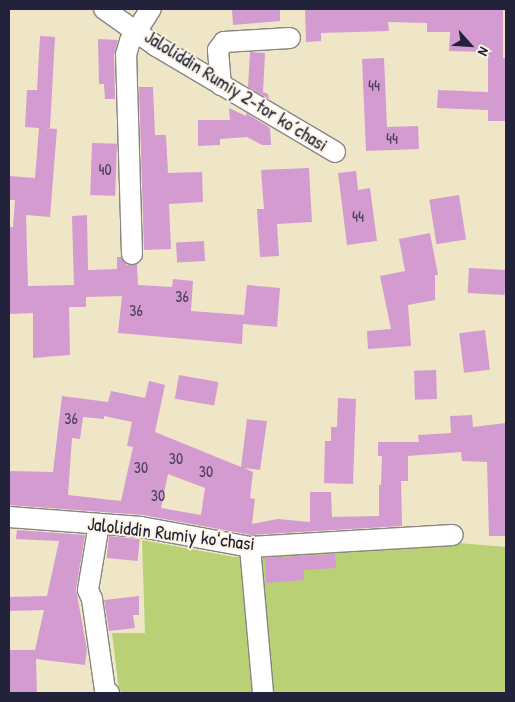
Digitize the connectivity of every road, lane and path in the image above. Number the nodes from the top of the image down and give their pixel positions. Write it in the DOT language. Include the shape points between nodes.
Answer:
graph roads {
  1 [pos="104,9"];
  2 [pos="151,9"];
  3 [pos="137,30"];
  4 [pos="290,38"];
  5 [pos="221,85"];
  6 [pos="335,152"];
  7 [pos="132,254"];
  8 [pos="9,517"];
  9 [pos="99,524"];
  10 [pos="453,535"];
  11 [pos="250,547"];
  12 [pos="110,693"];
  13 [pos="263,693"];
  1 -- 3 [label="street, Jaloliddin Rumiy 2-tor koʼchasi"];
  2 -- 3 [label="street, Jaloliddin Rumiy 2-tor koʼchasi"];
  3 -- 5 [label="street, Jaloliddin Rumiy 2-tor koʼchasi" via="156,46"];
  3 -- 7 [label="street, Jaloliddin Rumiy 2-tor koʼchasi" via="126,55"];
  4 -- 5 [label="street" via="224,42 218,50"];
  5 -- 6 [label="street, Jaloliddin Rumiy 2-tor koʼchasi"];
  8 -- 9 [label="street, Jaloliddin Rumiy koʻchasi"];
  9 -- 11 [label="street, Jaloliddin Rumiy koʻchasi" via="141,527"];
  9 -- 12 [label="street" via="88,590 105,690"];
  10 -- 11 [label="street, Jaloliddin Rumiy koʻchasi"];
  11 -- 13 [label="street"];
}
